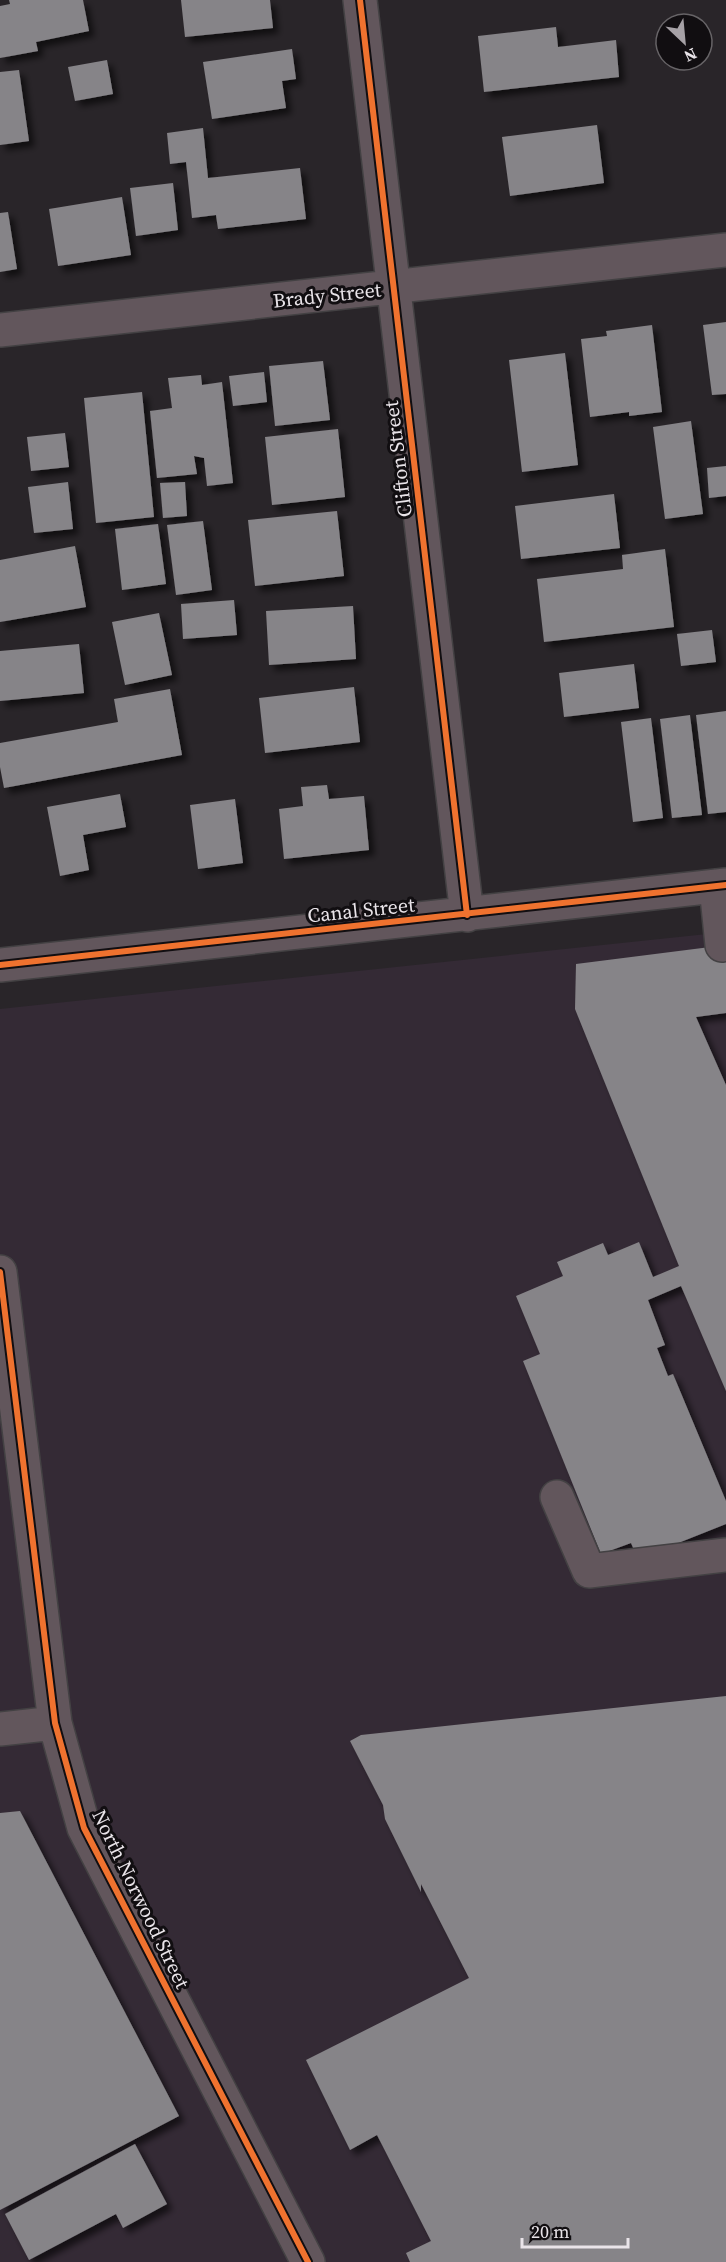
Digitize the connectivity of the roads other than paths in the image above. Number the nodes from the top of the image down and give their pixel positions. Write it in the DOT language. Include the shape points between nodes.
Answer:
graph roads {
  1 [pos="360,0"];
  2 [pos="726,250"];
  3 [pos="395,288"];
  4 [pos="0,330"];
  5 [pos="721,886"];
  6 [pos="467,915"];
  7 [pos="722,945"];
  8 [pos="0,965"];
  9 [pos="0,1272"];
  10 [pos="557,1497"];
  11 [pos="726,1555"];
  12 [pos="55,1723"];
  13 [pos="0,1729"];
  14 [pos="308,2262"];
  1 -- 3 [label="street, Clifton Street"];
  2 -- 3 [label="street, Brady Street"];
  3 -- 4 [label="street, Brady Street"];
  3 -- 6 [label="street, Clifton Street"];
  5 -- 6 [label="street, Canal Street"];
  5 -- 7 [label="street"];
  6 -- 8 [label="street, Canal Street"];
  9 -- 12 [label="street, North Norwood Street"];
  10 -- 11 [label="street" via="589,1571"];
  12 -- 13 [label="street"];
  12 -- 14 [label="street, North Norwood Street" via="84,1828"];
}
